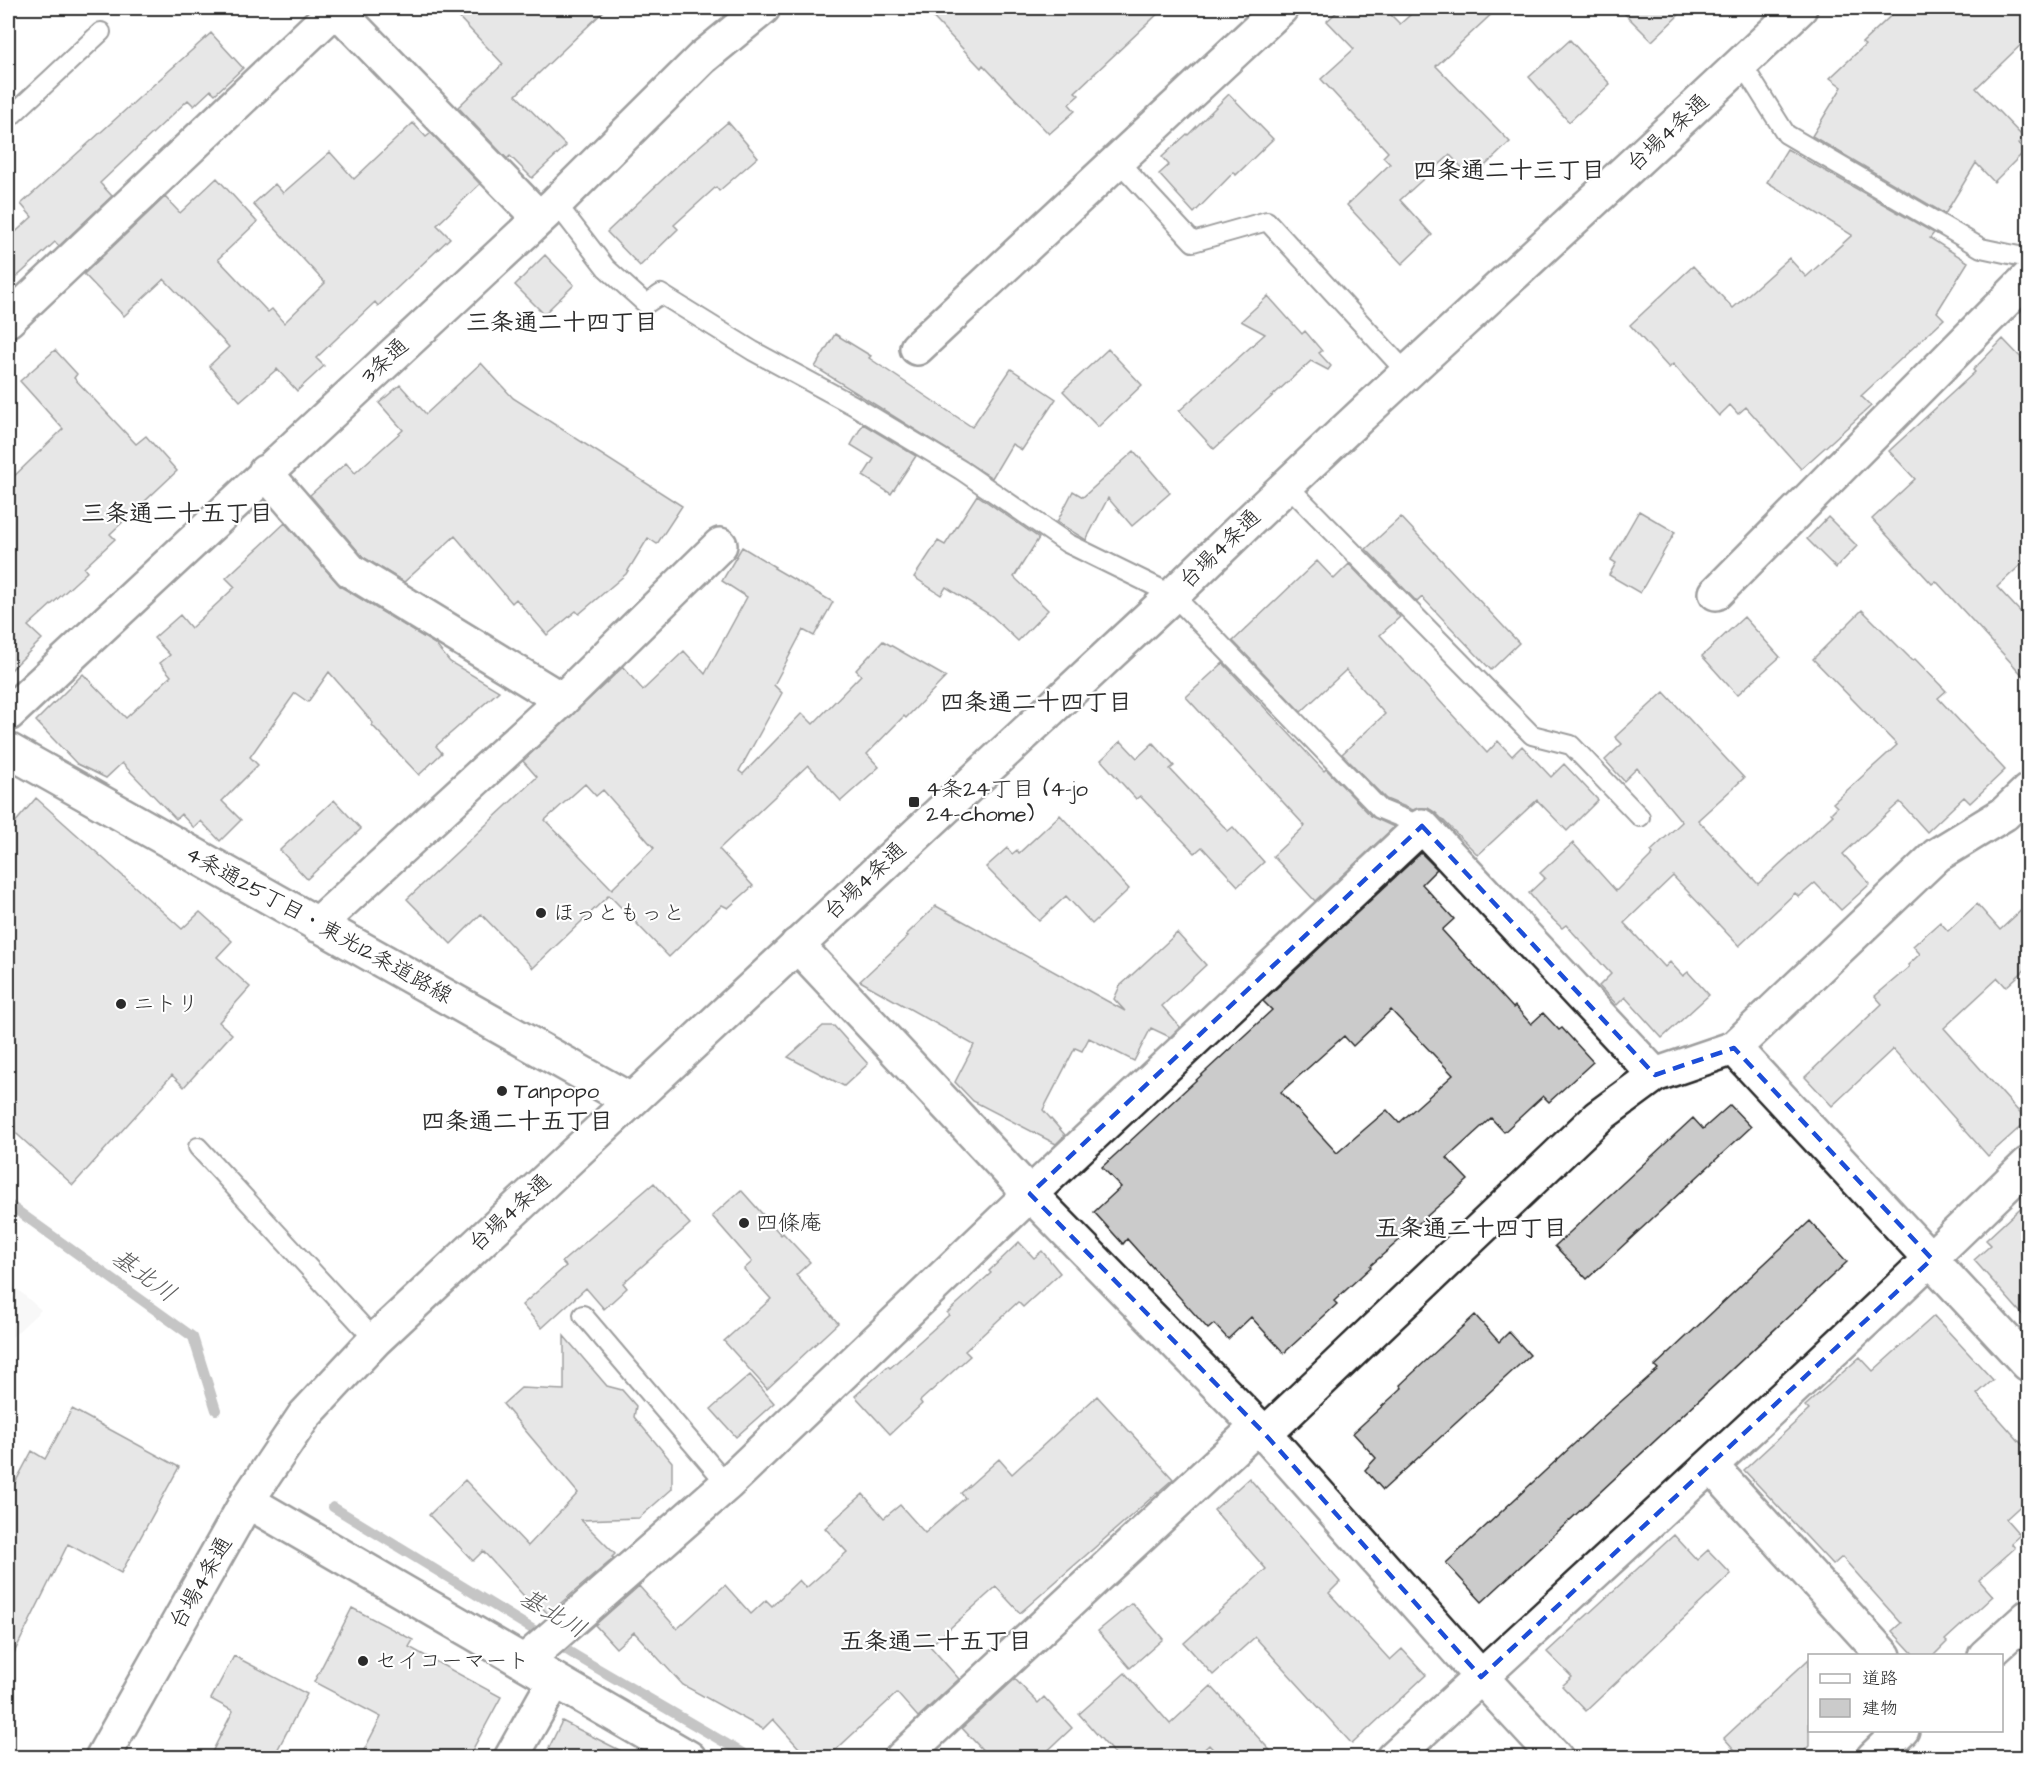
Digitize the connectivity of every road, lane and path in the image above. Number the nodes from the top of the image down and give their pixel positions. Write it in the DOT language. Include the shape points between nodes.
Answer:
graph roads {
  1 [pos="763,8"];
  2 [pos="1281,8"];
  3 [pos="337,9"];
  4 [pos="1783,13"];
  5 [pos="102,32"];
  6 [pos="1742,64"];
  7 [pos="8,119"];
  8 [pos="1117,160"];
  9 [pos="548,210"];
  10 [pos="2028,258"];
  11 [pos="2028,278"];
  12 [pos="8,320"];
  13 [pos="917,348"];
  14 [pos="1408,374"];
  15 [pos="265,472"];
  16 [pos="1286,484"];
  17 [pos="720,544"];
  18 [pos="1716,593"];
  19 [pos="1173,595"];
  20 [pos="562,700"];
  21 [pos="8,714"];
  22 [pos="8,750"];
  23 [pos="2028,791"];
  24 [pos="1640,817"];
  25 [pos="1422,826"];
  26 [pos="317,925"];
  27 [pos="796,945"];
  28 [pos="1734,1048"];
  29 [pos="1655,1075"];
  30 [pos="630,1100"];
  31 [pos="198,1147"];
  32 [pos="2028,1164"];
  33 [pos="1030,1194"];
  34 [pos="1932,1259"];
  35 [pos="583,1315"];
  36 [pos="375,1340"];
  37 [pos="2028,1364"];
  38 [pos="1261,1431"];
  39 [pos="1711,1466"];
  40 [pos="727,1484"];
  41 [pos="247,1501"];
  42 [pos="2028,1617"];
  43 [pos="1882,1654"];
  44 [pos="1987,1654"];
  45 [pos="531,1656"];
  46 [pos="1481,1677"];
  47 [pos="555,1680"];
  48 [pos="1901,1732"];
  49 [pos="102,1758"];
  50 [pos="511,1758"];
  51 [pos="688,1758"];
  52 [pos="902,1758"];
  53 [pos="1393,1758"];
  54 [pos="1556,1758"];
  55 [pos="1873,1758"];
  1 -- 9 [label="street, 3条通" via="702,58"];
  2 -- 8 [label="street"];
  3 -- 9 [label="street"];
  3 -- 12 [label="street"];
  4 -- 6 [label="street, 台場4条通"];
  5 -- 7 [label="lane"];
  6 -- 10 [label="lane" via="1786,134 1981,248"];
  6 -- 14 [label="street, 台場4条通"];
  8 -- 13 [label="street"];
  8 -- 14 [label="lane" via="1193,242 1267,221"];
  9 -- 15 [label="street, 3条通"];
  9 -- 19 [label="lane" via="646,304 661,294 951,464 1067,543"];
  11 -- 18 [label="street"];
  14 -- 16 [label="street, 台場4条通"];
  15 -- 20 [label="street" via="351,572"];
  15 -- 21 [label="street, 3条通"];
  16 -- 19 [label="street, 台場4条通"];
  16 -- 24 [label="lane" via="1532,735 1571,745"];
  17 -- 20 [label="street"];
  19 -- 25 [label="lane" via="1380,808"];
  19 -- 27 [label="street, 台場4条通"];
  20 -- 26 [label="street"];
  22 -- 26 [label="street, 4条通25丁目・東光12条道路線"];
  23 -- 28 [label="street" via="2004,814 1937,855"];
  25 -- 29 [label="street"];
  25 -- 33 [label="street"];
  26 -- 30 [label="street, 4条通25丁目・東光12条道路線"];
  27 -- 30 [label="street, 台場4条通"];
  27 -- 33 [label="street"];
  28 -- 29 [label="street"];
  28 -- 34 [label="street"];
  29 -- 38 [label="street" via="1598,1117"];
  30 -- 36 [label="street, 台場4条通"];
  31 -- 36 [label="lane"];
  32 -- 34 [label="street"];
  33 -- 38 [label="street"];
  33 -- 40 [label="street"];
  34 -- 37 [label="street"];
  34 -- 39 [label="street"];
  35 -- 40 [label="lane"];
  36 -- 41 [label="street, 台場4条通" via="304,1416"];
  38 -- 46 [label="street"];
  38 -- 52 [label="street"];
  39 -- 43 [label="street"];
  39 -- 46 [label="street"];
  40 -- 45 [label="street"];
  41 -- 45 [label="street"];
  41 -- 49 [label="street, 台場4条通"];
  42 -- 44 [label="street"];
  45 -- 47 [label="street"];
  46 -- 53 [label="street"];
  46 -- 54 [label="street"];
  47 -- 50 [label="street"];
  47 -- 51 [label="street"];
  48 -- 55 [label="street"];
}
